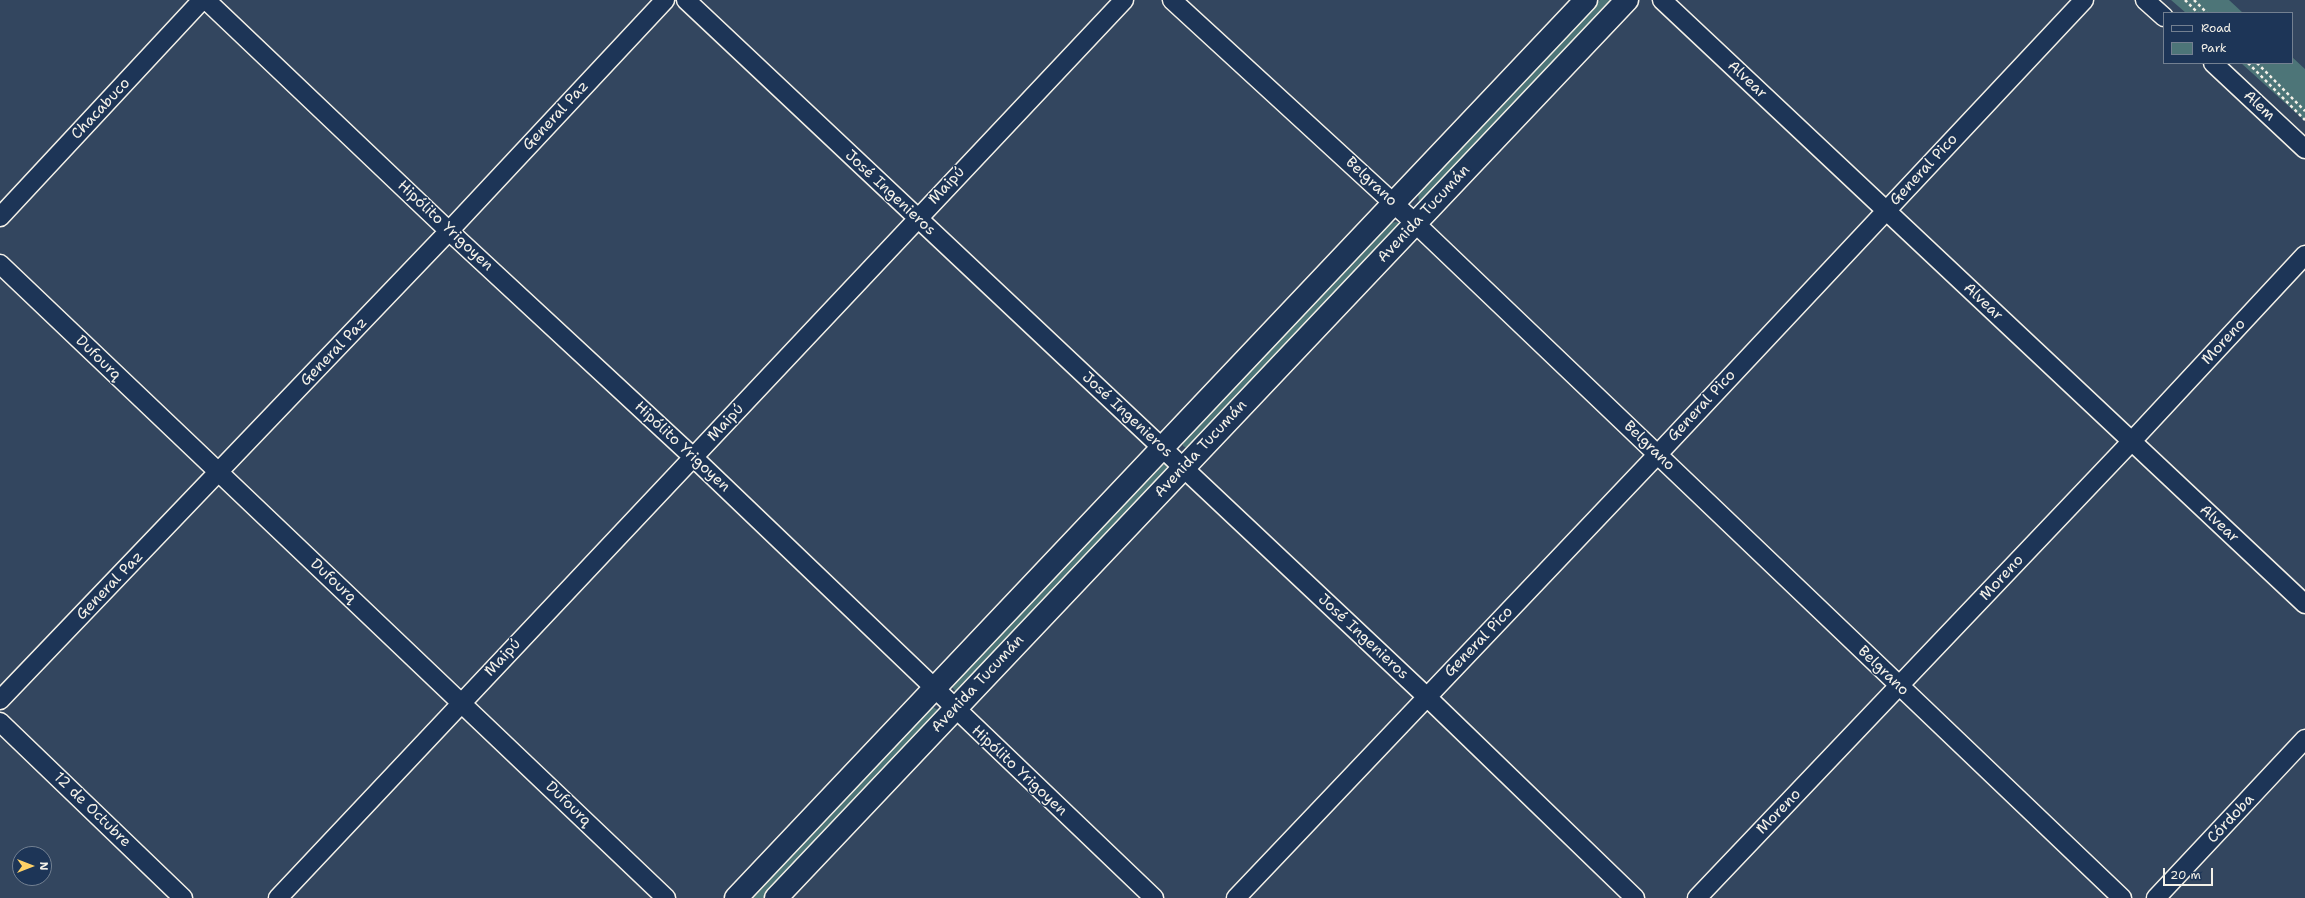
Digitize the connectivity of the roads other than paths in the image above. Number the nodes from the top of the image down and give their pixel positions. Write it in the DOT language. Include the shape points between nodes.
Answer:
graph roads {
  1 [pos="202,0"];
  2 [pos="206,0"];
  3 [pos="665,0"];
  4 [pos="686,0"];
  5 [pos="1124,0"];
  6 [pos="1172,0"];
  7 [pos="1586,0"];
  8 [pos="1627,0"];
  9 [pos="1662,0"];
  10 [pos="2084,0"];
  11 [pos="2145,0"];
  12 [pos="2163,17"];
  13 [pos="2214,64"];
  14 [pos="2305,148"];
  15 [pos="1394,203"];
  16 [pos="1886,211"];
  17 [pos="0,217"];
  18 [pos="917,219"];
  19 [pos="1415,223"];
  20 [pos="449,231"];
  21 [pos="2305,255"];
  22 [pos="0,264"];
  23 [pos="2131,442"];
  24 [pos="1163,447"];
  25 [pos="1658,454"];
  26 [pos="693,457"];
  27 [pos="1183,468"];
  28 [pos="219,473"];
  29 [pos="2305,604"];
  30 [pos="1899,687"];
  31 [pos="934,689"];
  32 [pos="1427,697"];
  33 [pos="0,700"];
  34 [pos="461,702"];
  35 [pos="954,709"];
  36 [pos="0,722"];
  37 [pos="2305,739"];
  38 [pos="183,898"];
  39 [pos="278,898"];
  40 [pos="666,898"];
  41 [pos="736,898"];
  42 [pos="776,898"];
  43 [pos="1154,898"];
  44 [pos="1236,898"];
  45 [pos="1635,898"];
  46 [pos="1697,898"];
  47 [pos="2122,898"];
  48 [pos="2156,898"];
  1 -- 17 [label="street, Chacabuco"];
  2 -- 20 [label="street, Hipólito Yrigoyen"];
  3 -- 20 [label="street, General Paz"];
  4 -- 18 [label="street, José Ingenieros"];
  5 -- 18 [label="street, Maipú"];
  6 -- 15 [label="street, Belgrano"];
  7 -- 15 [label="main road, Avenida Tucumán"];
  8 -- 19 [label="main road, Avenida Tucumán"];
  9 -- 16 [label="street, Alvear"];
  10 -- 16 [label="street, General Pico"];
  11 -- 12 [label="street"];
  13 -- 14 [label="street, Alem"];
  15 -- 19 [label="street, Belgrano"];
  15 -- 24 [label="main road, Avenida Tucumán"];
  16 -- 23 [label="street, Alvear"];
  16 -- 25 [label="street, General Pico"];
  18 -- 24 [label="street, José Ingenieros"];
  18 -- 26 [label="street, Maipú"];
  19 -- 25 [label="street, Belgrano"];
  19 -- 27 [label="main road, Avenida Tucumán"];
  20 -- 26 [label="street, Hipólito Yrigoyen"];
  20 -- 28 [label="street, General Paz"];
  21 -- 23 [label="street, Moreno"];
  22 -- 28 [label="street, Dufourq"];
  23 -- 29 [label="street, Alvear"];
  23 -- 30 [label="street, Moreno"];
  24 -- 27 [label="street, José Ingenieros"];
  24 -- 31 [label="main road, Avenida Tucumán"];
  25 -- 30 [label="street, Belgrano"];
  25 -- 32 [label="street, General Pico"];
  26 -- 31 [label="street, Hipólito Yrigoyen"];
  26 -- 34 [label="street, Maipú"];
  27 -- 32 [label="street, José Ingenieros"];
  27 -- 35 [label="main road, Avenida Tucumán"];
  28 -- 33 [label="street, General Paz"];
  28 -- 34 [label="street, Dufourq"];
  30 -- 46 [label="street, Moreno"];
  30 -- 47 [label="street, Belgrano"];
  31 -- 35 [label="street, Hipólito Yrigoyen"];
  31 -- 41 [label="main road, Avenida Tucumán"];
  32 -- 44 [label="street, General Pico"];
  32 -- 45 [label="street, José Ingenieros"];
  34 -- 39 [label="street, Maipú"];
  34 -- 40 [label="street, Dufourq"];
  35 -- 42 [label="main road, Avenida Tucumán"];
  35 -- 43 [label="street, Hipólito Yrigoyen"];
  36 -- 38 [label="street, 12 de Octubre"];
  37 -- 48 [label="street, Córdoba"];
}
